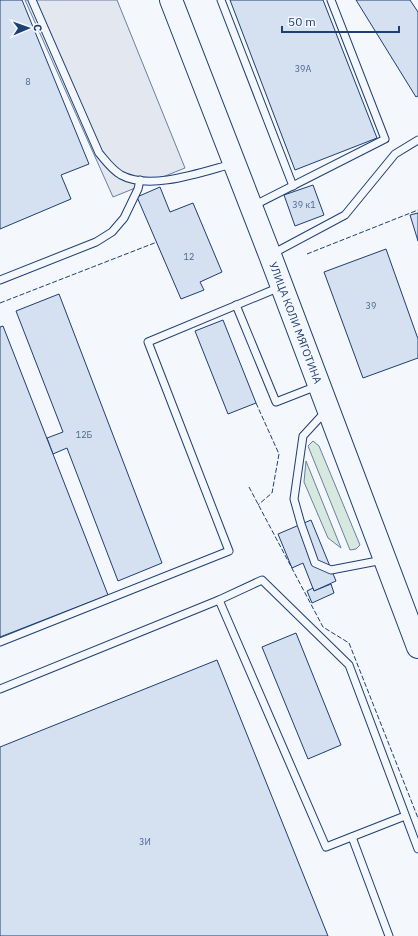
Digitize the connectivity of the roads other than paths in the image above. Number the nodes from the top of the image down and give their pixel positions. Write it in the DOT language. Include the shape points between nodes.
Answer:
graph roads {
  1 [pos="32,0"];
  2 [pos="171,0"];
  3 [pos="221,0"];
  4 [pos="331,0"];
  5 [pos="418,140"];
  6 [pos="234,163"];
  7 [pos="140,180"];
  8 [pos="294,186"];
  9 [pos="251,207"];
  10 [pos="270,255"];
  11 [pos="0,280"];
  12 [pos="282,286"];
  13 [pos="236,305"];
  14 [pos="319,385"];
  15 [pos="328,409"];
  16 [pos="385,559"];
  17 [pos="219,600"];
  18 [pos="0,642"];
  19 [pos="418,647"];
  20 [pos="0,690"];
  21 [pos="405,816"];
  22 [pos="352,837"];
  23 [pos="418,849"];
  24 [pos="389,936"];
  1 -- 7 [label="lane" via="99,153 111,168 122,175"];
  2 -- 6 [label="main road, УЛИЦА КОЛИ МЯГОТИНА"];
  3 -- 8 [label="lane"];
  4 -- 8 [label="lane" via="386,139"];
  5 -- 10 [label="lane" via="395,154 345,215"];
  6 -- 7 [label="lane" via="194,175 152,181"];
  6 -- 9 [label="main road, УЛИЦА КОЛИ МЯГОТИНА"];
  7 -- 11 [label="lane" via="124,218 112,232 96,242"];
  8 -- 9 [label="lane"];
  9 -- 10 [label="main road, УЛИЦА КОЛИ МЯГОТИНА"];
  10 -- 12 [label="main road, УЛИЦА КОЛИ МЯГОТИНА"];
  12 -- 13 [label="lane"];
  12 -- 14 [label="main road, УЛИЦА КОЛИ МЯГОТИНА"];
  13 -- 14 [label="lane" via="276,402"];
  13 -- 18 [label="lane" via="148,342 229,551"];
  14 -- 15 [label="main road, УЛИЦА КОЛИ МЯГОТИНА"];
  15 -- 16 [label="main road, УЛИЦА КОЛИ МЯГОТИНА"];
  15 -- 16 [label="lane" via="303,436 294,499 315,563 332,570"];
  16 -- 19 [label="main road, УЛИЦА КОЛИ МЯГОТИНА"];
  17 -- 20 [label="lane"];
  17 -- 21 [label="lane" via="262,580 349,665"];
  17 -- 22 [label="lane" via="326,847"];
  21 -- 22 [label="lane"];
  21 -- 23 [label="lane"];
  22 -- 24 [label="lane"];
}
